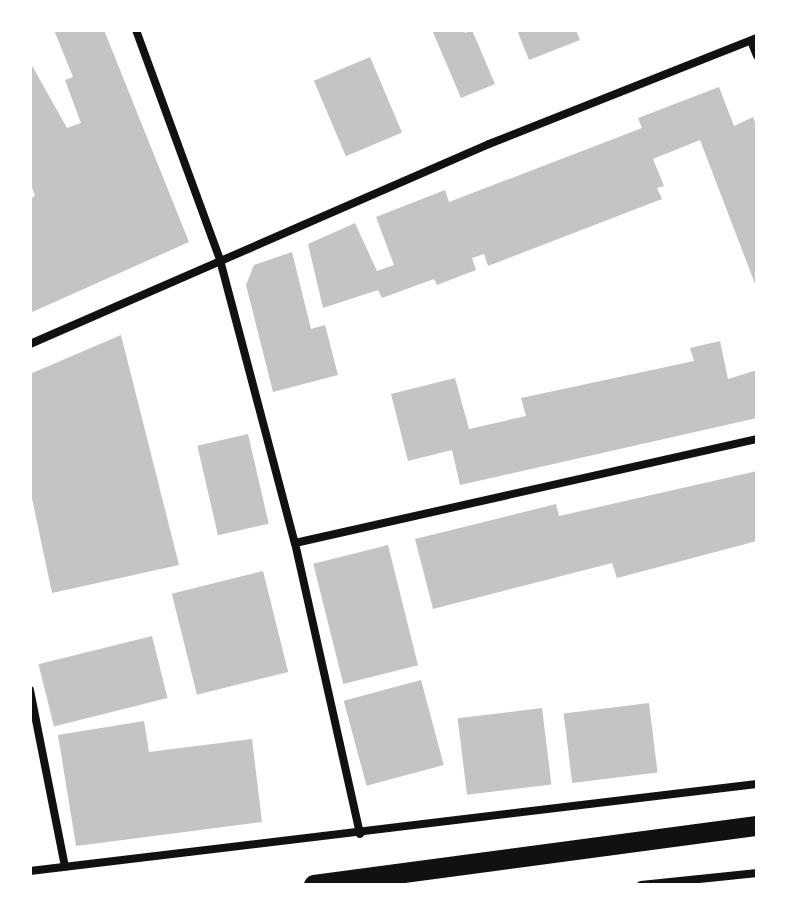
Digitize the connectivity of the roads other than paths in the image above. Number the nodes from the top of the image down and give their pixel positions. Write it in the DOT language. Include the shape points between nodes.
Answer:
graph roads {
  1 [pos="136,30"];
  2 [pos="754,40"];
  3 [pos="757,56"];
  4 [pos="220,260"];
  5 [pos="30,344"];
  6 [pos="757,439"];
  7 [pos="295,543"];
  8 [pos="30,690"];
  9 [pos="757,784"];
  10 [pos="757,826"];
  11 [pos="360,834"];
  12 [pos="65,867"];
  13 [pos="30,871"];
  14 [pos="757,873"];
  15 [pos="684,883"];
  16 [pos="314,885"];
  17 [pos="641,885"];
  1 -- 4 [label="street"];
  2 -- 3 [label="street"];
  2 -- 4 [label="street" via="489,144"];
  4 -- 5 [label="street"];
  4 -- 7 [label="street"];
  6 -- 7 [label="street"];
  7 -- 11 [label="street"];
  8 -- 12 [label="street"];
  9 -- 11 [label="street"];
  10 -- 16 [label="main road"];
  11 -- 12 [label="street"];
  12 -- 13 [label="street"];
  14 -- 15 [label="street"];
  15 -- 17 [label="street"];
}
